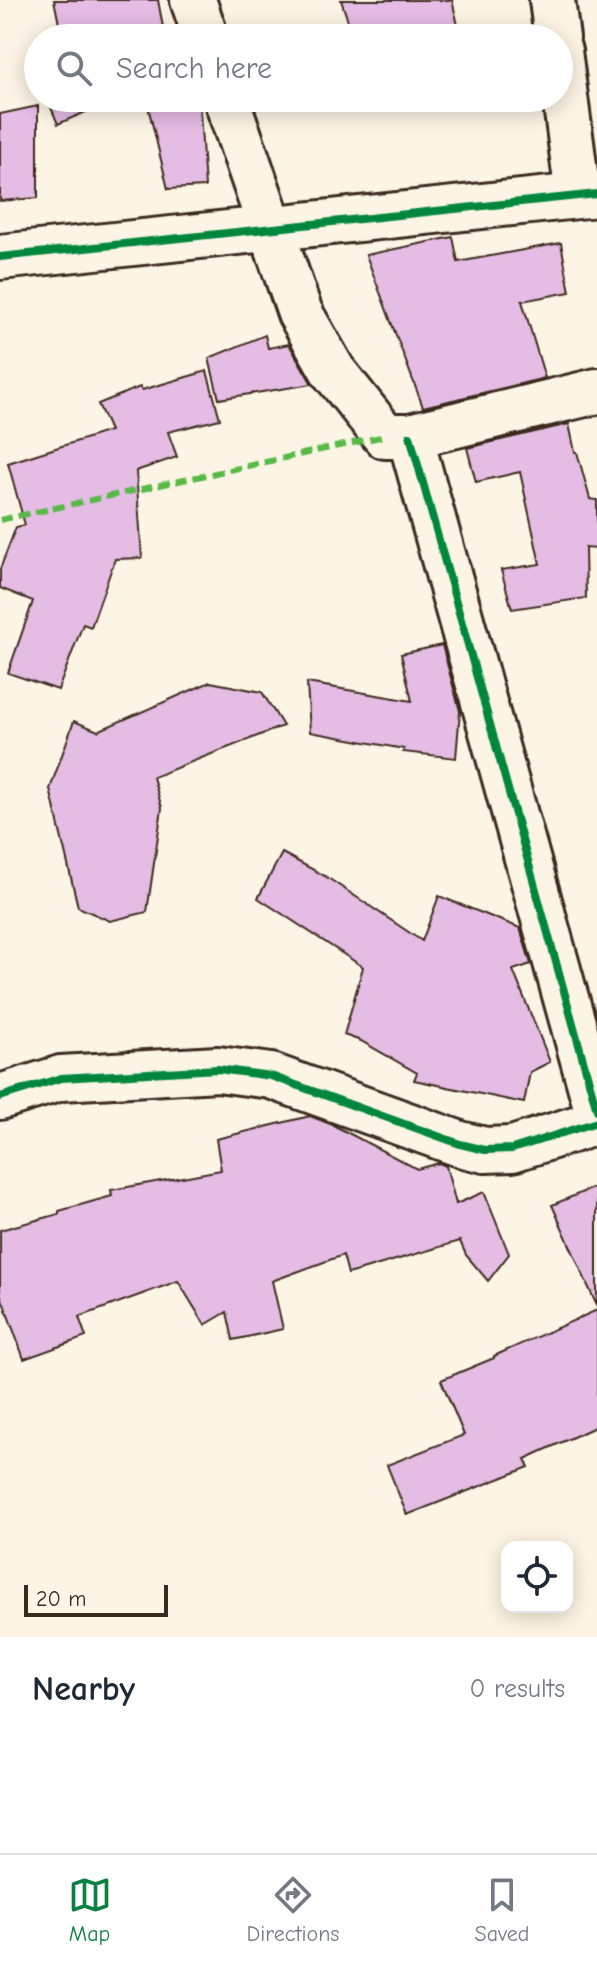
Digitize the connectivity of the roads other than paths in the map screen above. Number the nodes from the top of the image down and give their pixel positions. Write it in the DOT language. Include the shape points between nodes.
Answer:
graph roads {
  1 [pos="193,0"];
  2 [pos="552,0"];
  3 [pos="201,24"];
  4 [pos="555,24"];
  5 [pos="231,112"];
  6 [pos="571,112"];
  7 [pos="587,195"];
  8 [pos="270,228"];
  9 [pos="0,257"];
  10 [pos="597,391"];
  11 [pos="410,436"];
  12 [pos="0,1097"];
  13 [pos="597,1110"];
  14 [pos="597,1122"];
  1 -- 3 [label="street"];
  2 -- 4 [label="street"];
  5 -- 8 [label="street"];
  6 -- 7 [label="street"];
  7 -- 8 [label="street"];
  8 -- 9 [label="street"];
  8 -- 11 [label="street" via="300,313 333,371 385,436"];
  10 -- 11 [label="street"];
  11 -- 13 [label="street"];
  12 -- 14 [label="street" via="61,1078 218,1069 271,1076 485,1150 512,1149"];
}
